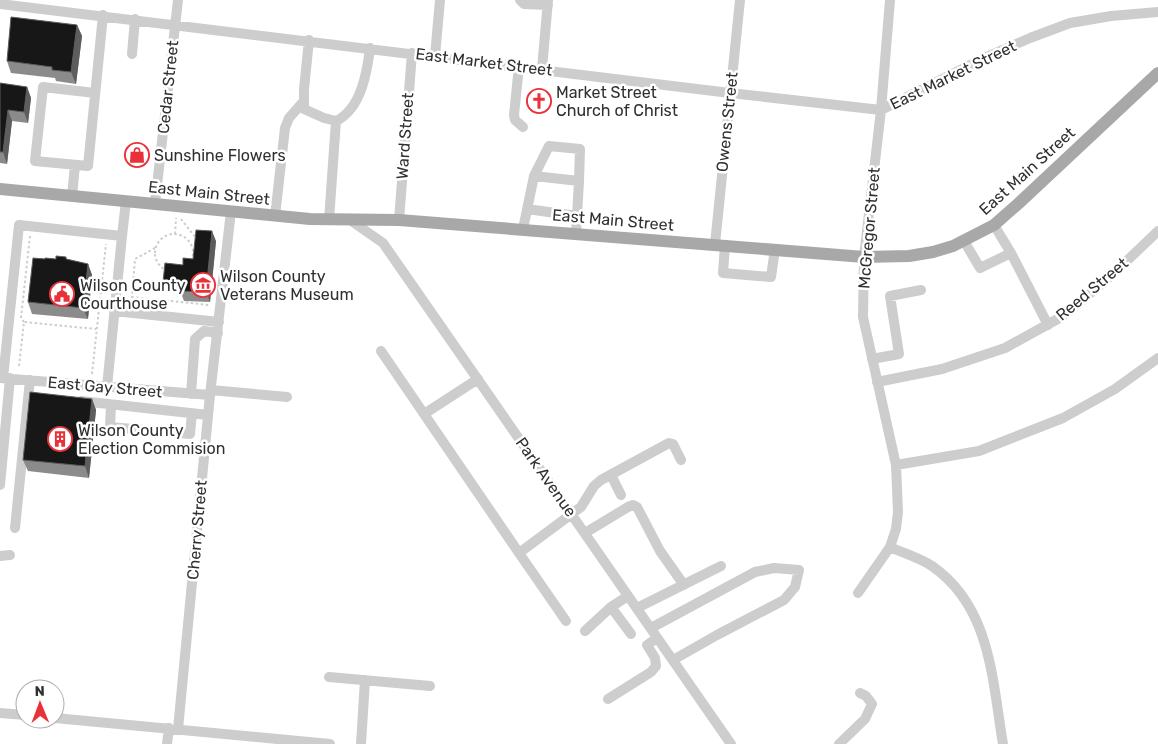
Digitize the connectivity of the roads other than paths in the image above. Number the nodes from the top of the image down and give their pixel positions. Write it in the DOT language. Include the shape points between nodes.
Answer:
graph roads {
  1 [pos="178,0"];
  2 [pos="440,0"];
  3 [pos="520,0"];
  4 [pos="740,0"];
  5 [pos="890,0"];
  6 [pos="548,3"];
  7 [pos="0,4"];
  8 [pos="1158,12"];
  9 [pos="103,16"];
  10 [pos="135,19"];
  11 [pos="174,24"];
  12 [pos="309,40"];
  13 [pos="370,48"];
  14 [pos="412,53"];
  15 [pos="132,54"];
  16 [pos="435,56"];
  17 [pos="518,66"];
  18 [pos="542,69"];
  19 [pos="1158,73"];
  20 [pos="95,92"];
  21 [pos="730,93"];
  22 [pos="303,102"];
  23 [pos="881,110"];
  24 [pos="336,121"];
  25 [pos="523,127"];
  26 [pos="75,165"];
  27 [pos="534,176"];
  28 [pos="579,181"];
  29 [pos="0,189"];
  30 [pos="72,196"];
  31 [pos="126,201"];
  32 [pos="155,203"];
  33 [pos="527,209"];
  34 [pos="231,211"];
  35 [pos="275,216"];
  36 [pos="577,216"];
  37 [pos="328,220"];
  38 [pos="350,220"];
  39 [pos="399,220"];
  40 [pos="994,225"];
  41 [pos="523,229"];
  42 [pos="1158,231"];
  43 [pos="576,233"];
  44 [pos="122,236"];
  45 [pos="964,241"];
  46 [pos="720,245"];
  47 [pos="775,249"];
  48 [pos="1011,253"];
  49 [pos="864,257"];
  50 [pos="921,290"];
  51 [pos="114,311"];
  52 [pos="219,322"];
  53 [pos="1048,325"];
  54 [pos="218,333"];
  55 [pos="381,351"];
  56 [pos="1158,358"];
  57 [pos="872,360"];
  58 [pos="4,378"];
  59 [pos="30,380"];
  60 [pos="478,380"];
  61 [pos="877,382"];
  62 [pos="107,387"];
  63 [pos="210,392"];
  64 [pos="191,394"];
  65 [pos="287,397"];
  66 [pos="74,401"];
  67 [pos="111,405"];
  68 [pos="192,413"];
  69 [pos="424,414"];
  70 [pos="208,415"];
  71 [pos="681,460"];
  72 [pos="896,465"];
  73 [pos="610,475"];
  74 [pos="0,485"];
  75 [pos="622,495"];
  76 [pos="572,515"];
  77 [pos="15,528"];
  78 [pos="585,533"];
  79 [pos="890,547"];
  80 [pos="519,553"];
  81 [pos="721,566"];
  82 [pos="684,584"];
  83 [pos="858,593"];
  84 [pos="628,596"];
  85 [pos="611,607"];
  86 [pos="637,608"];
  87 [pos="566,621"];
  88 [pos="651,628"];
  89 [pos="585,631"];
  90 [pos="631,634"];
  91 [pos="657,638"];
  92 [pos="673,660"];
  93 [pos="330,677"];
  94 [pos="365,680"];
  95 [pos="430,686"];
  96 [pos="860,693"];
  97 [pos="608,699"];
  98 [pos="0,713"];
  99 [pos="15,714"];
  100 [pos="65,719"];
  101 [pos="173,728"];
  102 [pos="167,744"];
  103 [pos="330,744"];
  104 [pos="361,744"];
  105 [pos="732,744"];
  106 [pos="839,744"];
  107 [pos="1004,744"];
  1 -- 11 [label="street, Cedar Street"];
  2 -- 16 [label="street"];
  3 -- 6 [label="street" via="524,4"];
  4 -- 21 [label="street, Owens Street"];
  5 -- 23 [label="street, McGregor Street"];
  6 -- 18 [label="street"];
  7 -- 9 [label="street, East Market Street"];
  8 -- 23 [label="street, East Market Street" via="1070,23 984,58"];
  9 -- 10 [label="street, East Market Street"];
  9 -- 20 [label="street"];
  10 -- 11 [label="street, East Market Street"];
  10 -- 15 [label="street"];
  11 -- 12 [label="street, East Market Street"];
  11 -- 32 [label="street, Cedar Street"];
  12 -- 13 [label="street, East Market Street"];
  12 -- 22 [label="street"];
  13 -- 14 [label="street, East Market Street"];
  13 -- 24 [label="street" via="363,86 357,99"];
  14 -- 16 [label="street, East Market Street"];
  14 -- 39 [label="street, Ward Street"];
  16 -- 17 [label="street, East Market Street"];
  17 -- 18 [label="street, East Market Street"];
  17 -- 25 [label="street" via="514,115"];
  18 -- 21 [label="street, East Market Street"];
  19 -- 40 [label="main road, East Main Street"];
  20 -- 26 [label="street" via="88,166"];
  20 -- 26 [label="street" via="43,88 35,161"];
  21 -- 23 [label="street, East Market Street"];
  21 -- 46 [label="street, Owens Street"];
  22 -- 24 [label="street" via="304,109"];
  22 -- 35 [label="street" via="285,128"];
  23 -- 49 [label="street, McGregor Street"];
  24 -- 37 [label="street"];
  26 -- 30 [label="street"];
  27 -- 28 [label="street"];
  27 -- 28 [label="street" via="549,146 580,150"];
  27 -- 33 [label="street"];
  28 -- 36 [label="street"];
  29 -- 30 [label="main road, East Main Street"];
  30 -- 31 [label="main road, East Main Street"];
  31 -- 32 [label="main road, East Main Street"];
  31 -- 44 [label="street"];
  32 -- 34 [label="main road, East Main Street"];
  33 -- 36 [label="street"];
  33 -- 41 [label="street"];
  34 -- 35 [label="main road, East Main Street"];
  34 -- 52 [label="street, Cherry Street"];
  35 -- 37 [label="main road, East Main Street"];
  36 -- 43 [label="street"];
  37 -- 38 [label="main road, East Main Street"];
  38 -- 39 [label="main road, East Main Street"];
  38 -- 60 [label="street, Park Avenue" via="383,243"];
  39 -- 41 [label="main road, East Main Street"];
  40 -- 45 [label="main road, East Main Street"];
  40 -- 48 [label="street"];
  41 -- 43 [label="main road, East Main Street"];
  42 -- 53 [label="street, Reed Street" via="1111,276"];
  43 -- 46 [label="main road, East Main Street"];
  44 -- 51 [label="street"];
  44 -- 58 [label="street" via="20,225"];
  45 -- 48 [label="street" via="980,268"];
  45 -- 49 [label="main road, East Main Street" via="910,256"];
  46 -- 47 [label="main road, East Main Street"];
  46 -- 47 [label="street, Owens Street" via="723,273 771,277"];
  47 -- 49 [label="main road, East Main Street"];
  48 -- 53 [label="street"];
  49 -- 57 [label="street, McGregor Street" via="863,317"];
  50 -- 57 [label="street" via="890,296 899,354"];
  51 -- 52 [label="street"];
  51 -- 62 [label="street"];
  52 -- 54 [label="street, Cherry Street"];
  53 -- 61 [label="street, Reed Street" via="1005,348 942,369"];
  54 -- 63 [label="street, Cherry Street"];
  54 -- 64 [label="street" via="204,332 195,339"];
  55 -- 69 [label="street"];
  56 -- 72 [label="street" via="1115,389 1063,418 979,451"];
  57 -- 61 [label="street, McGregor Street"];
  58 -- 59 [label="street, East Gay Street"];
  58 -- 74 [label="street"];
  59 -- 62 [label="street, East Gay Street"];
  59 -- 77 [label="street" via="33,396"];
  60 -- 69 [label="street"];
  60 -- 76 [label="street, Park Avenue"];
  61 -- 72 [label="street, McGregor Street"];
  62 -- 64 [label="street, East Gay Street"];
  63 -- 64 [label="street, East Gay Street"];
  63 -- 65 [label="street, East Gay Street"];
  63 -- 70 [label="street, Cherry Street"];
  66 -- 67 [label="street"];
  67 -- 68 [label="street"];
  67 -- 68 [label="street" via="110,427 190,434"];
  68 -- 70 [label="street"];
  69 -- 80 [label="street"];
  70 -- 101 [label="street, Cherry Street"];
  71 -- 73 [label="street" via="673,444 669,443"];
  72 -- 79 [label="street, McGregor Street" via="898,512"];
  73 -- 75 [label="street"];
  73 -- 76 [label="street" via="594,486"];
  76 -- 78 [label="street, Park Avenue"];
  76 -- 80 [label="street"];
  78 -- 82 [label="street" via="628,506 637,507 660,552"];
  78 -- 84 [label="street, Park Avenue"];
  79 -- 83 [label="street, McGregor Street"];
  79 -- 107 [label="street" via="931,565 953,584 969,605 983,634"];
  80 -- 87 [label="street"];
  81 -- 82 [label="street"];
  82 -- 86 [label="street"];
  84 -- 85 [label="street"];
  84 -- 86 [label="street, Park Avenue"];
  85 -- 89 [label="street"];
  85 -- 90 [label="street"];
  86 -- 88 [label="street, Park Avenue"];
  88 -- 91 [label="street, Park Avenue"];
  88 -- 92 [label="street" via="755,572 774,568 799,570 795,586 784,600"];
  91 -- 92 [label="street, Park Avenue"];
  91 -- 97 [label="street" via="647,645 656,666"];
  92 -- 105 [label="street, Park Avenue"];
  93 -- 94 [label="street"];
  94 -- 95 [label="street"];
  94 -- 104 [label="street"];
  96 -- 106 [label="street" via="872,704 865,719"];
  98 -- 99 [label="street"];
  100 -- 101 [label="street"];
  101 -- 102 [label="street, Cherry Street"];
  101 -- 103 [label="street"];
}
